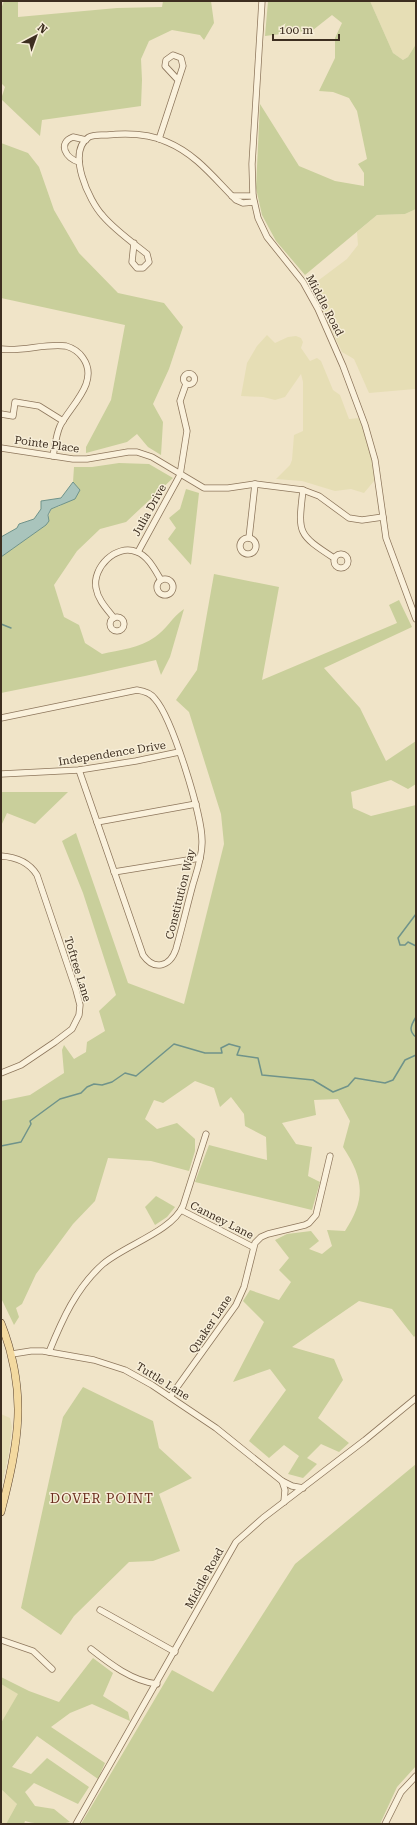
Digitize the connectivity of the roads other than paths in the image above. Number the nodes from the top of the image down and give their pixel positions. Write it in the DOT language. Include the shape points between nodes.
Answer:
graph roads {
  1 [pos="262,1"];
  2 [pos="178,80"];
  3 [pos="160,139"];
  4 [pos="86,140"];
  5 [pos="79,162"];
  6 [pos="253,199"];
  7 [pos="134,243"];
  8 [pos="1,349"];
  9 [pos="186,384"];
  10 [pos="1,414"];
  11 [pos="63,421"];
  12 [pos="1,448"];
  13 [pos="53,456"];
  14 [pos="180,475"];
  15 [pos="255,484"];
  16 [pos="303,490"];
  17 [pos="383,517"];
  18 [pos="249,538"];
  19 [pos="138,552"];
  20 [pos="334,558"];
  21 [pos="161,580"];
  22 [pos="114,618"];
  23 [pos="416,619"];
  24 [pos="1,718"];
  25 [pos="179,752"];
  26 [pos="79,770"];
  27 [pos="1,774"];
  28 [pos="196,804"];
  29 [pos="97,822"];
  30 [pos="1,856"];
  31 [pos="200,858"];
  32 [pos="114,872"];
  33 [pos="1,1073"];
  34 [pos="206,1134"];
  35 [pos="330,1156"];
  36 [pos="181,1210"];
  37 [pos="253,1247"];
  38 [pos="1,1323"];
  39 [pos="49,1352"];
  40 [pos="12,1354"];
  41 [pos="170,1397"];
  42 [pos="416,1398"];
  43 [pos="282,1481"];
  44 [pos="303,1488"];
  45 [pos="284,1502"];
  46 [pos="1,1512"];
  47 [pos="100,1610"];
  48 [pos="1,1640"];
  49 [pos="91,1649"];
  50 [pos="175,1652"];
  51 [pos="52,1669"];
  52 [pos="157,1684"];
  53 [pos="416,1776"];
  54 [pos="76,1824"];
  55 [pos="385,1824"];
  1 -- 6 [label="street, Middle Road" via="252,164"];
  2 -- 3 [label="street"];
  3 -- 4 [label="street" via="125,134 94,136"];
  3 -- 6 [label="street" via="176,146 201,163 232,196"];
  4 -- 5 [label="street" via="81,148"];
  4 -- 5 [label="street" via="73,137 64,145 66,155"];
  5 -- 7 [label="street" via="90,198 98,210"];
  6 -- 17 [label="street, Middle Road" via="258,218 268,237 315,304 343,366 370,440"];
  8 -- 11 [label="street" via="24,350 62,346 81,354 87,366 87,383"];
  9 -- 14 [label="street, Julia Drive" via="180,398 187,430"];
  10 -- 11 [label="street" via="13,416 15,402 39,406"];
  11 -- 13 [label="street" via="58,430"];
  12 -- 13 [label="street, Pointe Place"];
  13 -- 14 [label="street, Pointe Place" via="79,460 137,452 152,457"];
  14 -- 15 [label="street, Pointe Place" via="209,489"];
  14 -- 19 [label="street, Julia Drive"];
  15 -- 16 [label="street, Pointe Place"];
  15 -- 18 [label="street"];
  16 -- 17 [label="street, Pointe Place" via="319,496 349,518 362,520"];
  16 -- 20 [label="street" via="300,522 302,531 311,542"];
  17 -- 23 [label="street, Middle Road" via="391,553"];
  19 -- 21 [label="street" via="145,557"];
  19 -- 22 [label="street, Julia Drive" via="125,551 115,554 107,559 98,571 98,594"];
  24 -- 25 [label="street, Constitution Way" via="142,690 154,697 160,705"];
  25 -- 26 [label="street, Independence Drive"];
  25 -- 28 [label="street, Constitution Way"];
  26 -- 27 [label="street, Independence Drive"];
  26 -- 29 [label="street, Constitution Way"];
  28 -- 29 [label="street"];
  28 -- 31 [label="street, Constitution Way" via="202,832"];
  29 -- 32 [label="street, Constitution Way"];
  30 -- 33 [label="street, Toftree Lane" via="22,861 31,867 37,876 76,990 80,1010 77,1020 68,1032 21,1066"];
  31 -- 32 [label="street"];
  31 -- 32 [label="street, Constitution Way" via="176,950 171,959 163,964 153,964 143,955"];
  34 -- 36 [label="street"];
  35 -- 37 [label="street" via="319,1206 313,1219 305,1226 264,1235"];
  36 -- 37 [label="street, Canney Lane"];
  36 -- 39 [label="street" via="167,1225 116,1254 92,1274 73,1299"];
  37 -- 41 [label="street, Quaker Lane" via="244,1288 236,1305"];
  38 -- 40 [label="main road"];
  39 -- 40 [label="street, Tuttle Lane"];
  39 -- 41 [label="street, Tuttle Lane" via="116,1366"];
  40 -- 46 [label="main road" via="18,1388 19,1419"];
  41 -- 43 [label="street, Tuttle Lane" via="227,1435"];
  42 -- 44 [label="street, Middle Road"];
  43 -- 44 [label="street, Tuttle Lane"];
  43 -- 45 [label="street" via="285,1490"];
  44 -- 45 [label="street, Middle Road"];
  45 -- 50 [label="street, Middle Road" via="244,1534 231,1550"];
  47 -- 50 [label="street"];
  48 -- 51 [label="street" via="33,1651"];
  49 -- 52 [label="street" via="128,1674"];
  50 -- 52 [label="street, Middle Road"];
  52 -- 54 [label="street, Middle Road"];
  53 -- 55 [label="street" via="401,1792"];
}
